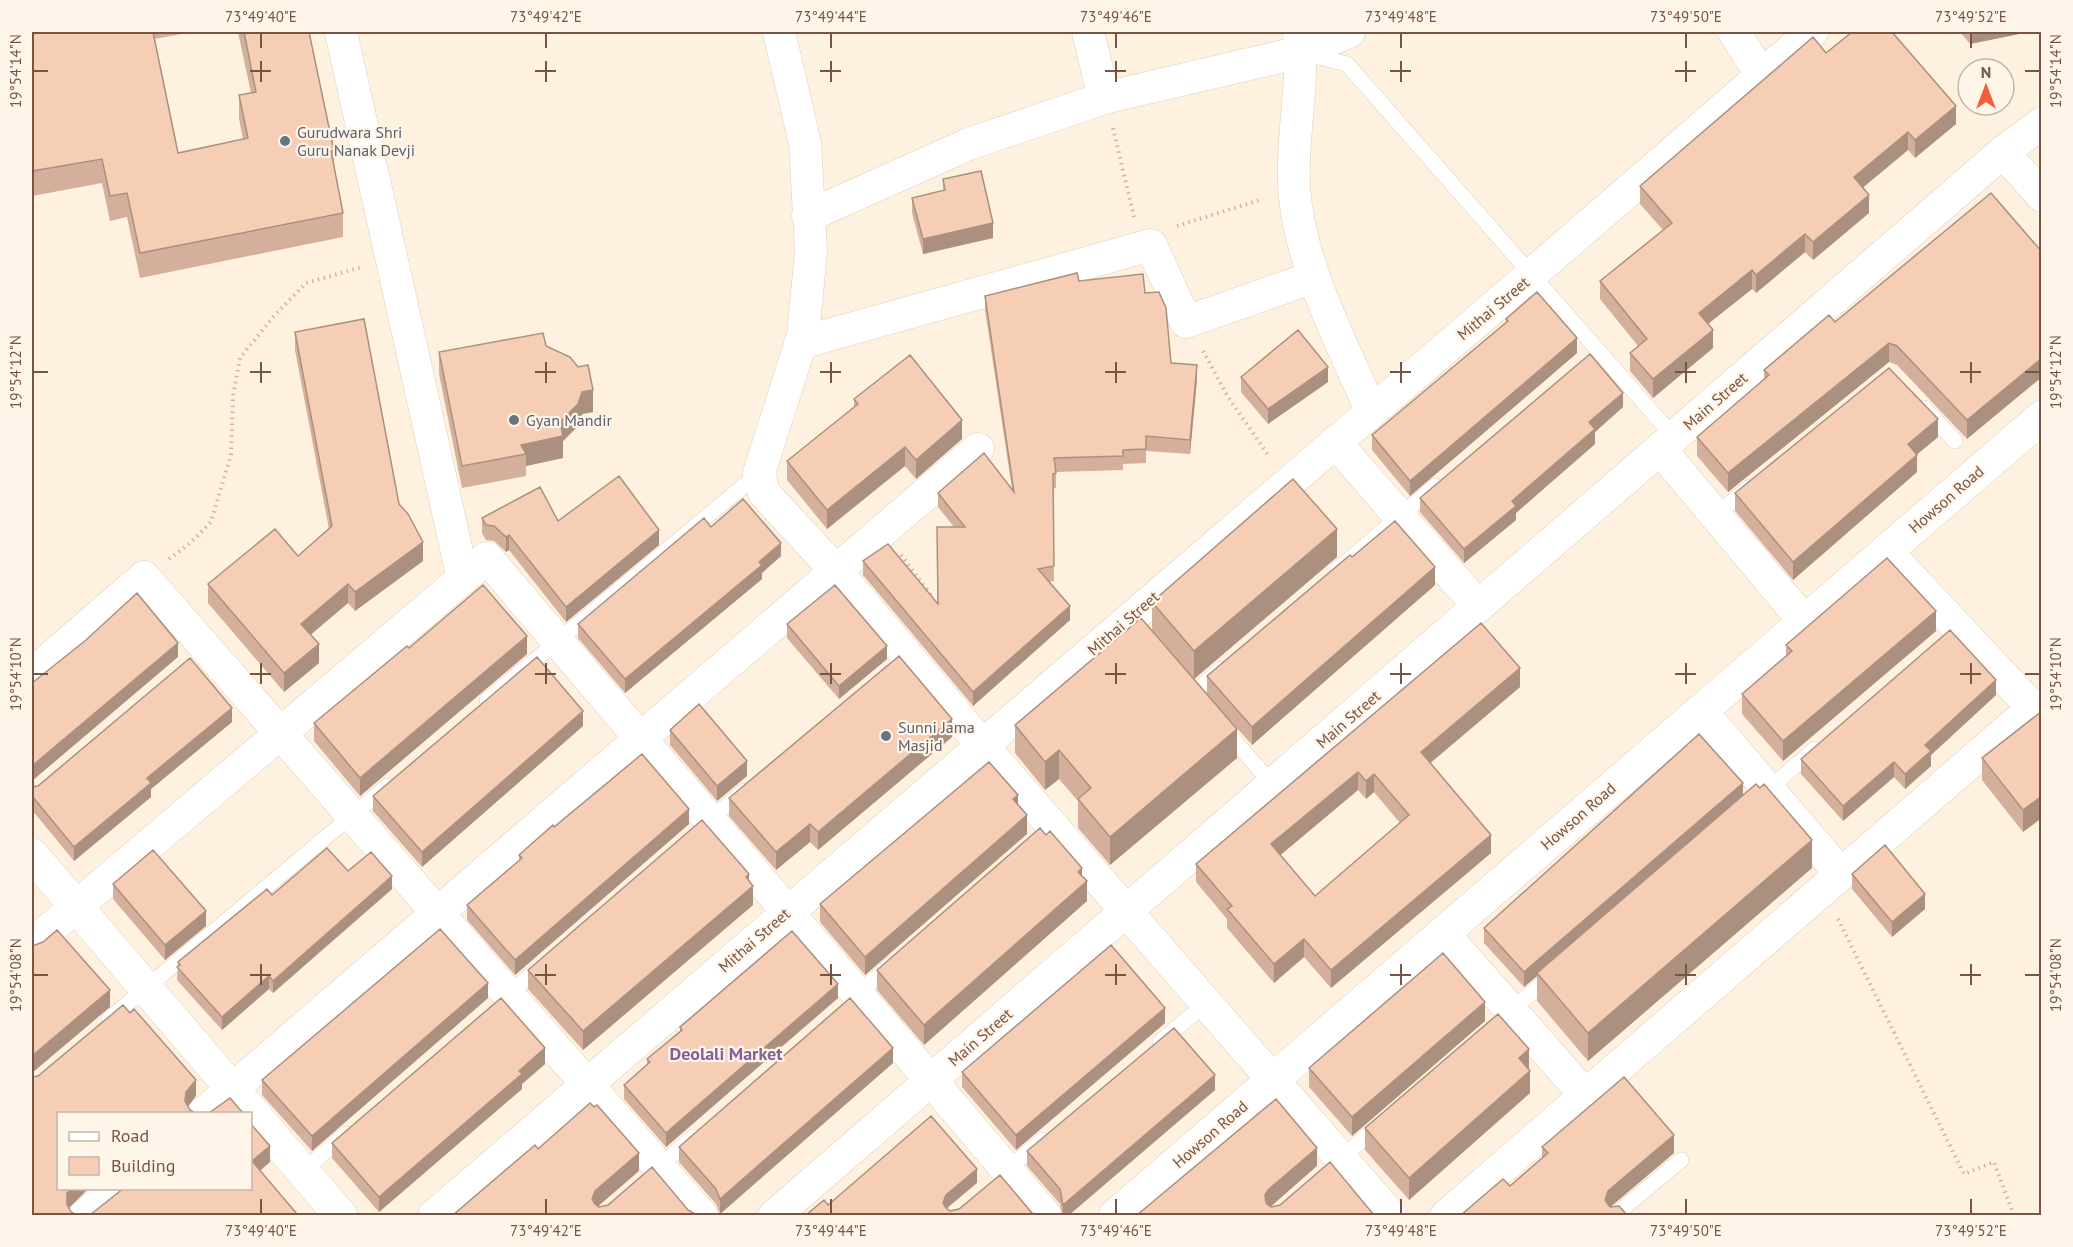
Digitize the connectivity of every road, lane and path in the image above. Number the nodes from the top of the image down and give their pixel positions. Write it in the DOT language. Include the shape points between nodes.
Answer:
graph roads {
  1 [pos="341,32"];
  2 [pos="779,32"];
  3 [pos="1088,32"];
  4 [pos="1349,32"];
  5 [pos="1734,32"];
  6 [pos="1812,32"];
  7 [pos="1300,42"];
  8 [pos="1761,75"];
  9 [pos="1108,109"];
  10 [pos="2042,123"];
  11 [pos="2003,152"];
  12 [pos="2042,196"];
  13 [pos="1263,199"];
  14 [pos="808,216"];
  15 [pos="1140,243"];
  16 [pos="392,260"];
  17 [pos="1532,275"];
  18 [pos="1314,277"];
  19 [pos="1186,322"];
  20 [pos="800,343"];
  21 [pos="1914,398"];
  22 [pos="1371,411"];
  23 [pos="2042,417"];
  24 [pos="1335,441"];
  25 [pos="1955,441"];
  26 [pos="1667,443"];
  27 [pos="978,449"];
  28 [pos="759,473"];
  29 [pos="1761,477"];
  30 [pos="1444,478"];
  31 [pos="1285,484"];
  32 [pos="1715,515"];
  33 [pos="1400,516"];
  34 [pos="883,530"];
  35 [pos="1886,551"];
  36 [pos="836,571"];
  37 [pos="144,577"];
  38 [pos="1328,577"];
  39 [pos="463,579"];
  40 [pos="936,603"];
  41 [pos="1478,606"];
  42 [pos="1805,622"];
  43 [pos="557,640"];
  44 [pos="1229,662"];
  45 [pos="32,674"];
  46 [pos="1194,693"];
  47 [pos="477,709"];
  48 [pos="1701,711"];
  49 [pos="1215,718"];
  50 [pos="280,734"];
  51 [pos="1831,735"];
  52 [pos="641,739"];
  53 [pos="982,745"];
  54 [pos="396,777"];
  55 [pos="754,782"];
  56 [pos="1272,784"];
  57 [pos="1759,797"];
  58 [pos="352,816"];
  59 [pos="701,828"];
  60 [pos="32,855"];
  61 [pos="1832,881"];
  62 [pos="76,906"];
  63 [pos="1127,910"];
  64 [pos="788,912"];
  65 [pos="438,913"];
  66 [pos="1443,933"];
  67 [pos="32,944"];
  68 [pos="902,955"];
  69 [pos="552,956"];
  70 [pos="1564,965"];
  71 [pos="146,988"];
  72 [pos="849,1001"];
  73 [pos="499,1002"];
  74 [pos="1206,1003"];
  75 [pos="1502,1019"];
  76 [pos="93,1033"];
  77 [pos="1152,1048"];
  78 [pos="930,1079"];
  79 [pos="1272,1080"];
  80 [pos="587,1084"];
  81 [pos="231,1089"];
  82 [pos="1585,1095"];
  83 [pos="1395,1111"];
  84 [pos="204,1112"];
  85 [pos="251,1112"];
  86 [pos="252,1113"];
  87 [pos="357,1125"];
  88 [pos="704,1127"];
  89 [pos="1052,1131"];
  90 [pos="1681,1160"];
  91 [pos="1333,1165"];
  92 [pos="303,1171"];
  93 [pos="651,1173"];
  94 [pos="998,1177"];
  95 [pos="114,1190"];
  96 [pos="84,1215"];
  97 [pos="341,1215"];
  98 [pos="434,1215"];
  99 [pos="702,1215"];
  100 [pos="774,1215"];
  101 [pos="1047,1215"];
  102 [pos="1115,1215"];
  103 [pos="1391,1215"];
  104 [pos="1446,1215"];
  105 [pos="1614,1215"];
  106 [pos="2014,1215"];
  1 -- 16 [label="street"];
  2 -- 14 [label="street" via="805,143"];
  3 -- 9 [label="street"];
  4 -- 7 [label="street"];
  5 -- 8 [label="street"];
  6 -- 8 [label="street, Mithai Street"];
  7 -- 9 [label="street"];
  7 -- 17 [label="lane" via="1347,64"];
  7 -- 18 [label="street" via="1294,157 1296,206"];
  8 -- 17 [label="street, Mithai Street"];
  9 -- 14 [label="street" via="969,144"];
  9 -- 15 [label="path"];
  10 -- 11 [label="street, Main Street"];
  11 -- 12 [label="street"];
  11 -- 26 [label="street, Main Street"];
  13 -- 15 [label="path"];
  14 -- 20 [label="street" via="811,251"];
  15 -- 19 [label="street" via="1151,245"];
  15 -- 20 [label="street"];
  16 -- 37 [label="path" via="306,283 240,358 233,396 231,455 211,522 189,544"];
  16 -- 39 [label="street"];
  17 -- 22 [label="street, Mithai Street"];
  17 -- 26 [label="lane"];
  18 -- 19 [label="street"];
  18 -- 22 [label="street"];
  19 -- 31 [label="path" via="1228,397"];
  20 -- 28 [label="street"];
  21 -- 25 [label="lane"];
  22 -- 24 [label="street, Mithai Street"];
  23 -- 35 [label="street, Howson Road"];
  24 -- 31 [label="street, Mithai Street"];
  24 -- 33 [label="street"];
  26 -- 32 [label="street"];
  26 -- 41 [label="street, Main Street"];
  27 -- 34 [label="street"];
  28 -- 36 [label="street" via="764,493"];
  28 -- 43 [label="lane"];
  29 -- 32 [label="lane"];
  30 -- 33 [label="lane"];
  31 -- 53 [label="street, Mithai Street" via="1136,626"];
  32 -- 42 [label="street"];
  33 -- 38 [label="lane"];
  33 -- 41 [label="street"];
  34 -- 36 [label="street"];
  34 -- 40 [label="path"];
  35 -- 42 [label="street, Howson Road"];
  35 -- 61 [label="street" via="1952,630 2033,708"];
  36 -- 52 [label="street"];
  36 -- 53 [label="street" via="902,658"];
  37 -- 45 [label="street"];
  37 -- 50 [label="street" via="200,651"];
  39 -- 43 [label="street" via="487,558"];
  39 -- 50 [label="street"];
  41 -- 56 [label="street, Main Street"];
  42 -- 48 [label="street, Howson Road"];
  43 -- 47 [label="lane"];
  43 -- 52 [label="street"];
  44 -- 46 [label="lane"];
  48 -- 57 [label="street"];
  48 -- 66 [label="street, Howson Road"];
  49 -- 56 [label="lane"];
  50 -- 58 [label="street"];
  50 -- 62 [label="street"];
  51 -- 57 [label="lane"];
  52 -- 59 [label="street"];
  52 -- 65 [label="street"];
  53 -- 63 [label="street" via="1048,829"];
  53 -- 64 [label="street, Mithai Street"];
  54 -- 58 [label="lane"];
  55 -- 59 [label="lane"];
  56 -- 63 [label="street, Main Street"];
  57 -- 61 [label="street"];
  58 -- 65 [label="street"];
  58 -- 71 [label="lane"];
  59 -- 64 [label="street"];
  60 -- 62 [label="street"];
  61 -- 82 [label="street"];
  61 -- 106 [label="path" via="1964,1173 1994,1162"];
  62 -- 67 [label="street"];
  62 -- 71 [label="street"];
  63 -- 74 [label="street"];
  63 -- 78 [label="street, Main Street"];
  64 -- 72 [label="street"];
  64 -- 80 [label="street, Mithai Street"];
  65 -- 73 [label="street"];
  65 -- 81 [label="street"];
  66 -- 75 [label="street"];
  66 -- 79 [label="street, Howson Road"];
  68 -- 72 [label="lane"];
  69 -- 73 [label="lane"];
  70 -- 75 [label="lane"];
  71 -- 76 [label="lane"];
  71 -- 81 [label="street"];
  72 -- 78 [label="street"];
  73 -- 80 [label="street"];
  74 -- 77 [label="lane"];
  74 -- 79 [label="street"];
  75 -- 82 [label="street"];
  78 -- 94 [label="street"];
  78 -- 100 [label="street, Main Street"];
  79 -- 91 [label="street"];
  79 -- 102 [label="street, Howson Road"];
  80 -- 93 [label="street"];
  80 -- 98 [label="street, Mithai Street"];
  81 -- 84 [label="street"];
  81 -- 85 [label="street"];
  82 -- 104 [label="street"];
  83 -- 91 [label="lane"];
  86 -- 92 [label="street"];
  87 -- 92 [label="lane"];
  88 -- 93 [label="lane"];
  89 -- 94 [label="lane"];
  90 -- 105 [label="lane"];
  91 -- 103 [label="street"];
  92 -- 97 [label="street"];
  93 -- 99 [label="street"];
  94 -- 101 [label="street"];
  95 -- 96 [label="street"];
}
